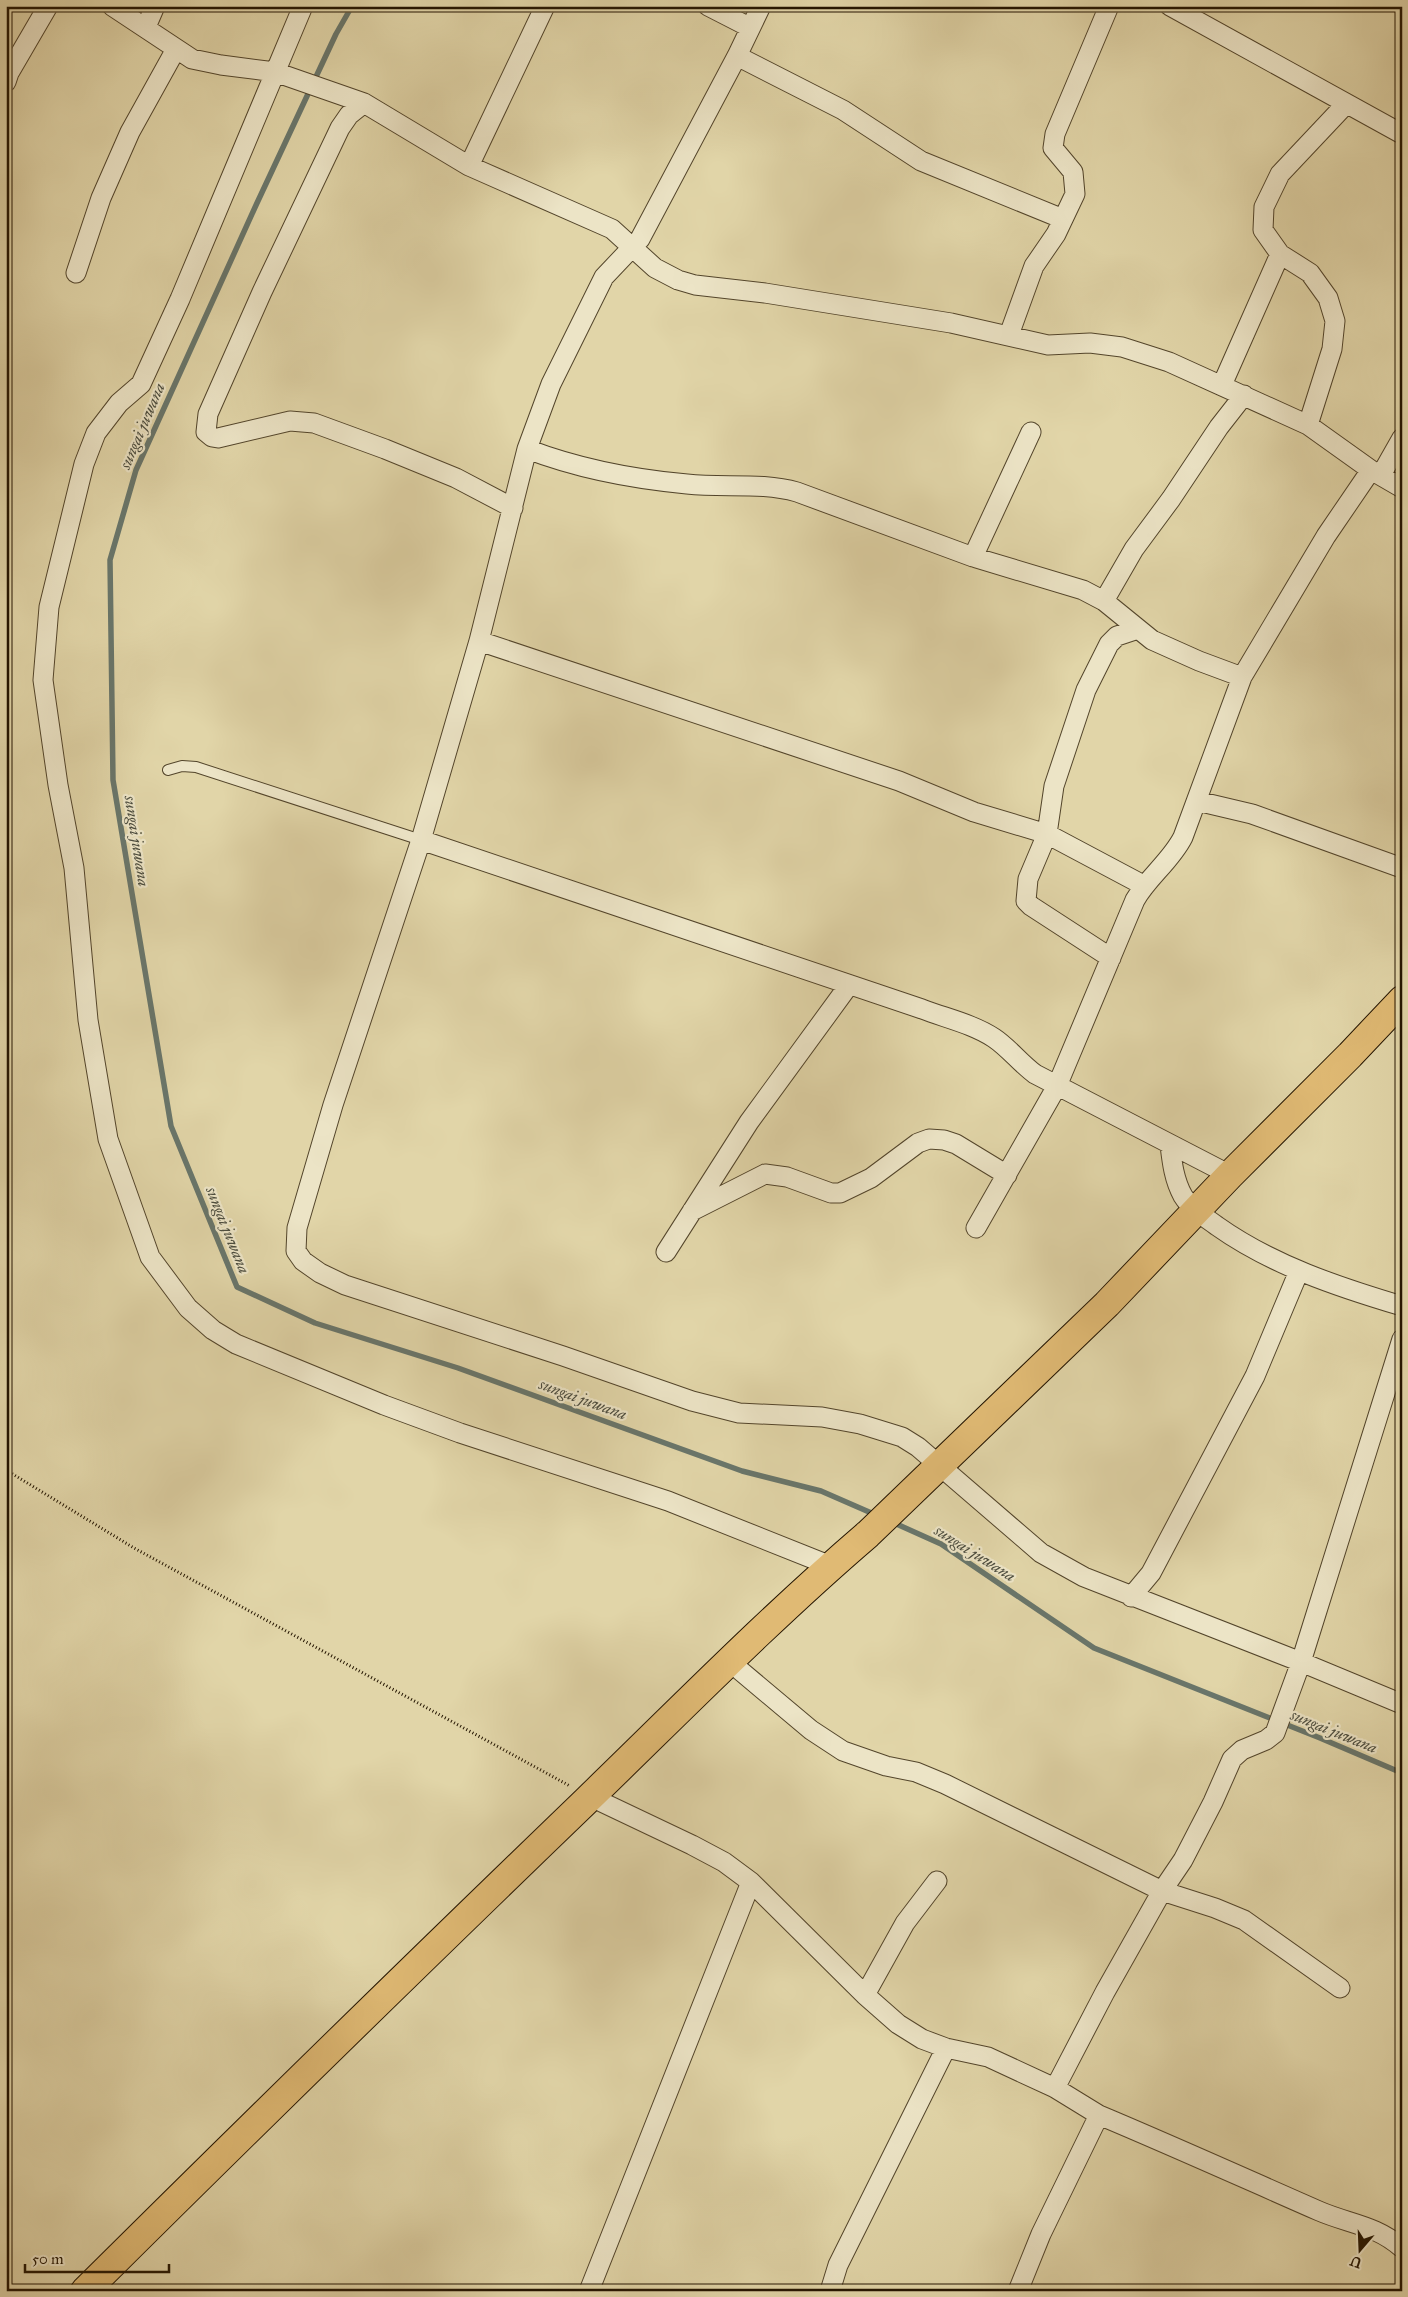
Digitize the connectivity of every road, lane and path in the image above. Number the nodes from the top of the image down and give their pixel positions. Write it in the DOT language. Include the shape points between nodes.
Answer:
graph roads {
  1 [pos="48,6"];
  2 [pos="112,6"];
  3 [pos="155,6"];
  4 [pos="303,6"];
  5 [pos="545,6"];
  6 [pos="708,6"];
  7 [pos="760,6"];
  8 [pos="1109,6"];
  9 [pos="1170,6"];
  10 [pos="146,26"];
  11 [pos="750,28"];
  12 [pos="176,49"];
  13 [pos="737,56"];
  14 [pos="275,72"];
  15 [pos="6,82"];
  16 [pos="364,103"];
  17 [pos="1346,104"];
  18 [pos="1402,134"];
  19 [pos="469,166"];
  20 [pos="1063,219"];
  21 [pos="632,248"];
  22 [pos="1280,254"];
  23 [pos="76,273"];
  24 [pos="1009,335"];
  25 [pos="1222,386"];
  26 [pos="1244,395"];
  27 [pos="1308,425"];
  28 [pos="1031,432"];
  29 [pos="1402,438"];
  30 [pos="527,449"];
  31 [pos="1376,473"];
  32 [pos="1402,488"];
  33 [pos="513,508"];
  34 [pos="973,557"];
  35 [pos="1104,601"];
  36 [pos="1138,628"];
  37 [pos="479,641"];
  38 [pos="1242,677"];
  39 [pos="168,770"];
  40 [pos="1197,801"];
  41 [pos="1047,834"];
  42 [pos="420,840"];
  43 [pos="1402,868"];
  44 [pos="1144,885"];
  45 [pos="1111,958"];
  46 [pos="849,985"];
  47 [pos="1398,1011"];
  48 [pos="1057,1086"];
  49 [pos="1170,1144"];
  50 [pos="1007,1175"];
  51 [pos="1230,1175"];
  52 [pos="692,1211"];
  53 [pos="1196,1211"];
  54 [pos="976,1228"];
  55 [pos="666,1252"];
  56 [pos="1299,1271"];
  57 [pos="1402,1306"];
  58 [pos="1402,1339"];
  59 [pos="938,1464"];
  60 [pos="6,1470"];
  61 [pos="831,1566"];
  62 [pos="1130,1597"];
  63 [pos="730,1662"];
  64 [pos="1301,1662"];
  65 [pos="1402,1704"];
  66 [pos="591,1797"];
  67 [pos="937,1881"];
  68 [pos="751,1882"];
  69 [pos="1162,1891"];
  70 [pos="1340,1988"];
  71 [pos="865,1995"];
  72 [pos="946,2048"];
  73 [pos="1056,2088"];
  74 [pos="1099,2115"];
  75 [pos="1402,2248"];
  76 [pos="85,2291"];
  77 [pos="588,2291"];
  78 [pos="830,2291"];
  79 [pos="1018,2291"];
  1 -- 15 [label="street"];
  2 -- 10 [label="street"];
  3 -- 10 [label="street"];
  4 -- 14 [label="street"];
  5 -- 19 [label="street"];
  6 -- 11 [label="street"];
  7 -- 11 [label="street"];
  8 -- 20 [label="street" via="1055,134 1053,148 1073,172 1075,194"];
  9 -- 17 [label="street"];
  10 -- 12 [label="street"];
  11 -- 13 [label="street"];
  12 -- 14 [label="street" via="204,62"];
  12 -- 23 [label="street" via="130,132 101,198"];
  13 -- 20 [label="street" via="843,110 921,162"];
  13 -- 21 [label="street" via="640,239"];
  14 -- 16 [label="street"];
  14 -- 61 [label="street" via="141,384 119,404 96,433 84,464 49,607 43,680 74,868 88,1020 108,1139 150,1257 188,1308 236,1344 384,1405 668,1501"];
  16 -- 19 [label="street"];
  16 -- 33 [label="street" via="340,128 325,159 208,414 206,432 218,438 290,421 314,423 456,478"];
  17 -- 18 [label="street"];
  17 -- 22 [label="street" via="1280,174 1264,207 1263,230"];
  19 -- 21 [label="street" via="612,229"];
  20 -- 24 [label="street" via="1034,266"];
  21 -- 24 [label="street" via="668,276 695,285 879,310"];
  21 -- 30 [label="street" via="611,268 598,288 551,384"];
  22 -- 25 [label="street"];
  22 -- 27 [label="street" via="1310,273 1328,298 1335,321 1332,349"];
  24 -- 25 [label="street" via="1048,345 1090,343 1122,347 1169,362"];
  25 -- 26 [label="street"];
  26 -- 27 [label="street"];
  26 -- 35 [label="street" via="1134,548"];
  27 -- 31 [label="street"];
  28 -- 34 [label="street"];
  29 -- 31 [label="street"];
  30 -- 33 [label="street"];
  30 -- 34 [label="street" via="577,467 634,477 687,484 784,488"];
  31 -- 32 [label="street"];
  31 -- 38 [label="street" via="1326,536"];
  33 -- 37 [label="street"];
  34 -- 35 [label="street" via="1084,590"];
  35 -- 36 [label="street"];
  36 -- 38 [label="street" via="1152,640"];
  36 -- 41 [label="street" via="1118,636 1109,644 1086,690 1054,786"];
  37 -- 41 [label="street" via="899,780 974,812"];
  37 -- 42 [label="street"];
  38 -- 40 [label="street"];
  39 -- 42 [label="lane" via="196,767"];
  40 -- 43 [label="street" via="1252,814"];
  40 -- 44 [label="street" via="1179,846"];
  41 -- 44 [label="street"];
  41 -- 45 [label="street" via="1028,879 1026,901"];
  42 -- 46 [label="street"];
  42 -- 59 [label="street" via="333,1105 297,1228 296,1251 303,1261 346,1285 692,1401 739,1413 822,1417 885,1431 918,1447"];
  44 -- 45 [label="street"];
  45 -- 48 [label="street"];
  46 -- 48 [label="street" via="985,1033 1020,1064"];
  46 -- 52 [label="street" via="749,1122"];
  47 -- 51 [label="main road"];
  48 -- 49 [label="street"];
  48 -- 50 [label="street"];
  49 -- 51 [label="street"];
  49 -- 53 [label="street" via="1178,1184"];
  50 -- 52 [label="street" via="956,1144 929,1139 918,1143 871,1178 840,1193 765,1174"];
  50 -- 54 [label="street"];
  51 -- 53 [label="main road"];
  52 -- 55 [label="street"];
  53 -- 56 [label="street" via="1239,1241"];
  53 -- 59 [label="main road" via="1107,1304"];
  56 -- 57 [label="street"];
  56 -- 62 [label="street" via="1255,1376 1156,1565"];
  58 -- 64 [label="street"];
  59 -- 61 [label="main road"];
  59 -- 62 [label="street" via="1041,1553"];
  60 -- 66 [label="path" via="134,1548"];
  61 -- 63 [label="main road"];
  62 -- 64 [label="street"];
  63 -- 66 [label="main road"];
  63 -- 69 [label="street" via="810,1730 844,1751 945,1784"];
  64 -- 65 [label="street"];
  64 -- 69 [label="street" via="1275,1733 1242,1750 1232,1759 1183,1860"];
  66 -- 68 [label="street" via="692,1845 724,1862"];
  66 -- 76 [label="main road" via="319,2059"];
  67 -- 71 [label="street" via="905,1923"];
  68 -- 71 [label="street"];
  68 -- 77 [label="street"];
  69 -- 70 [label="street" via="1244,1920"];
  69 -- 73 [label="street"];
  71 -- 72 [label="street" via="898,2024 922,2039"];
  72 -- 73 [label="street" via="988,2058"];
  72 -- 78 [label="street" via="838,2265"];
  73 -- 74 [label="street"];
  74 -- 75 [label="street" via="1323,2212 1373,2228"];
  74 -- 79 [label="street" via="1041,2234"];
}
